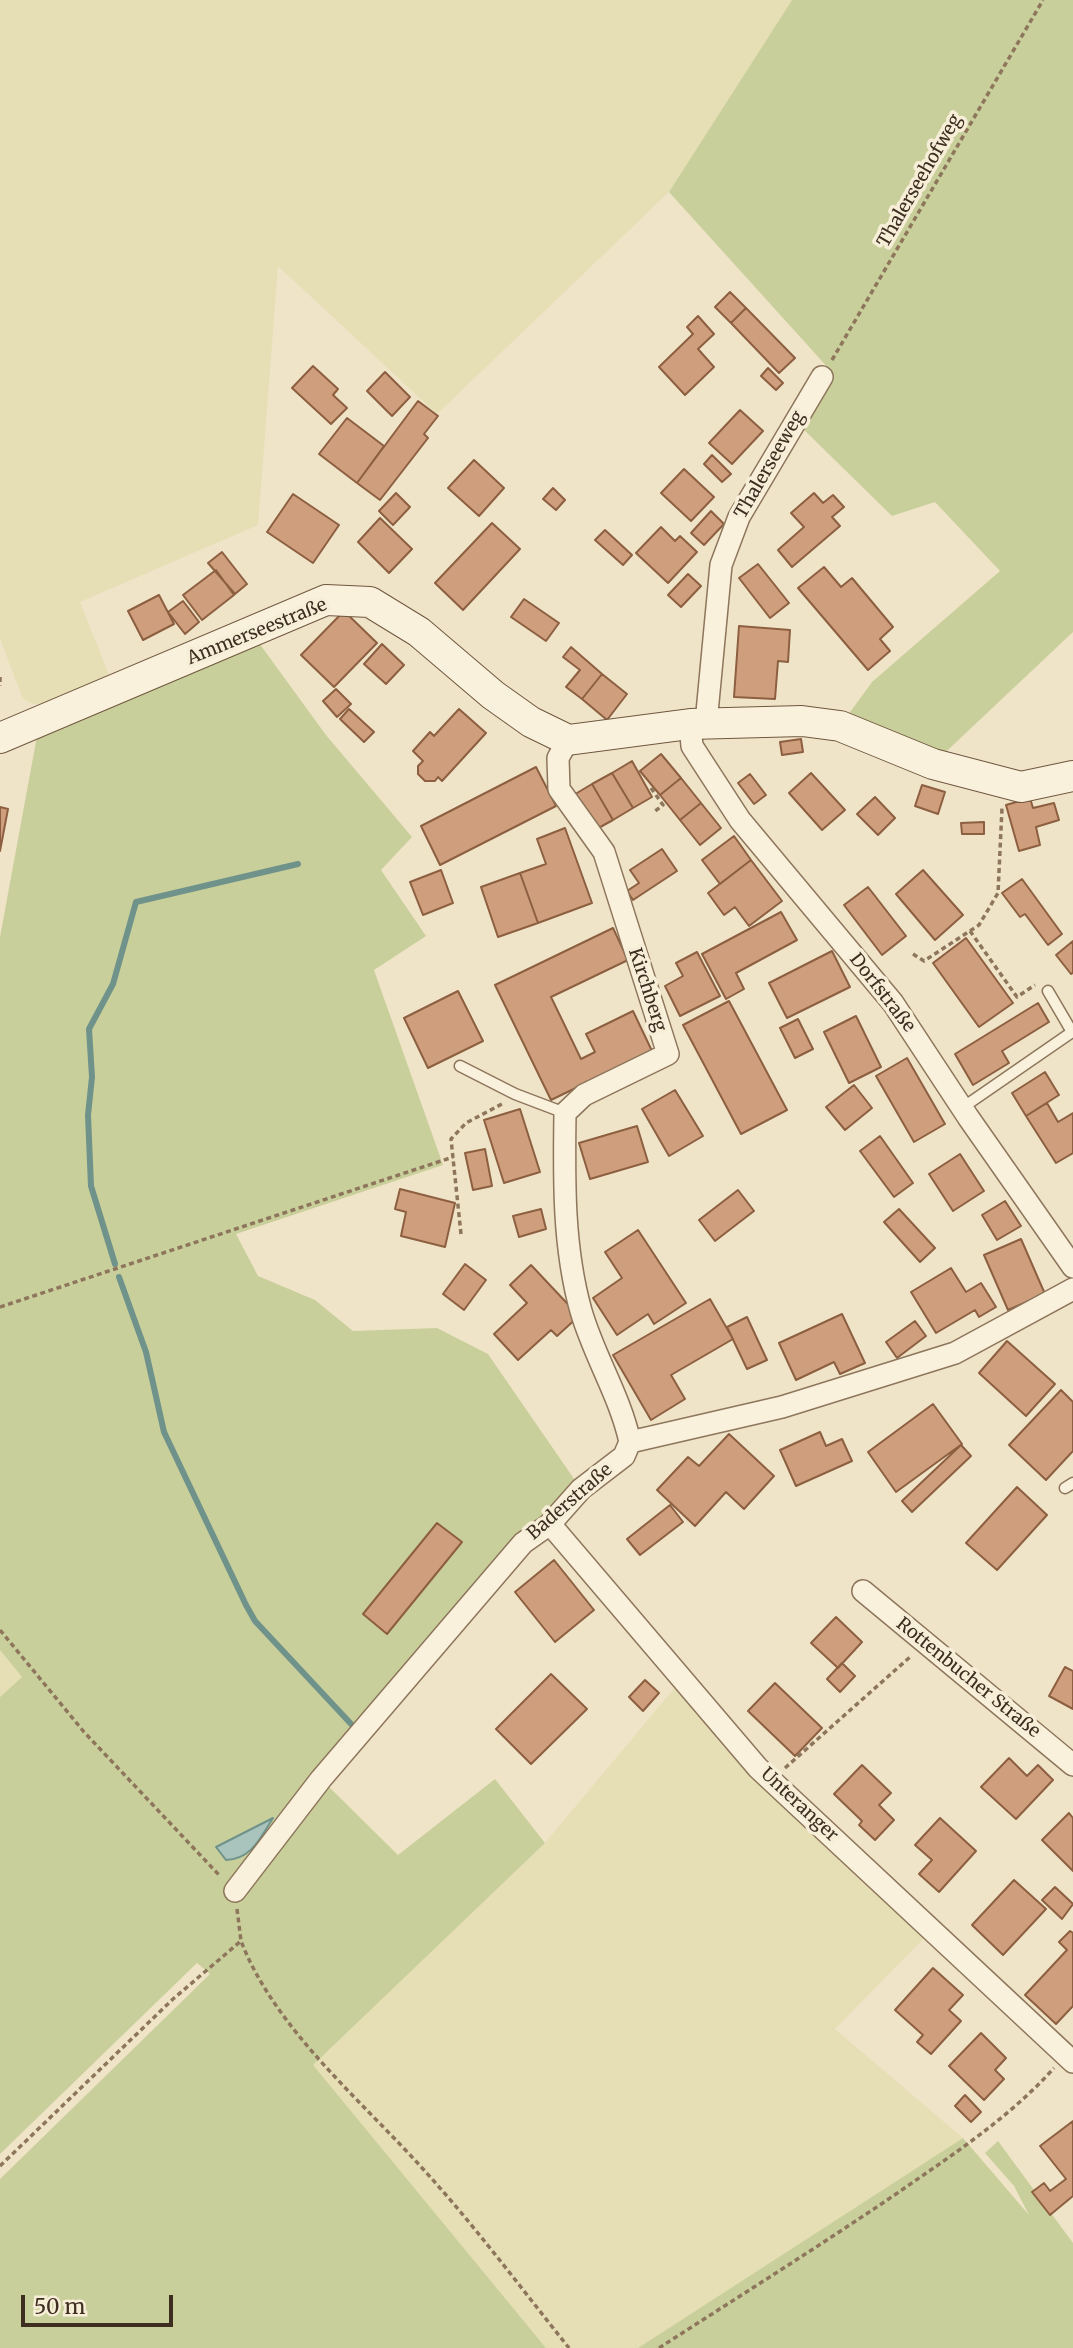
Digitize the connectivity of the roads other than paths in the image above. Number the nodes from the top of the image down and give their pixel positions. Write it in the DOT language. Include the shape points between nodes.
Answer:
graph roads {
  1 [pos="822,377"];
  2 [pos="698,724"];
  3 [pos="1,736"];
  4 [pos="568,740"];
  5 [pos="1073,776"];
  6 [pos="1048,991"];
  7 [pos="460,1066"];
  8 [pos="962,1108"];
  9 [pos="565,1113"];
  10 [pos="1073,1267"];
  11 [pos="1073,1289"];
  12 [pos="630,1442"];
  13 [pos="550,1524"];
  14 [pos="863,1591"];
  15 [pos="1073,1765"];
  16 [pos="235,1891"];
  17 [pos="1071,2055"];
  1 -- 2 [label="street, Thalerseeweg" via="739,517 721,565"];
  2 -- 4 [label="street"];
  2 -- 5 [label="street" via="802,721 840,726 933,764 1021,787"];
  2 -- 8 [label="street, Dorfstraße" via="692,746 740,820 893,1003"];
  3 -- 4 [label="street, Ammerseestraße" via="326,600 370,602 419,632 531,722"];
  4 -- 9 [label="street, Kirchberg" via="558,758 559,789 604,852 668,1054 584,1095"];
  6 -- 8 [label="lane" via="1072,1032"];
  7 -- 9 [label="lane"];
  8 -- 10 [label="street, Dorfstraße"];
  9 -- 12 [label="street" via="566,1232 572,1270 581,1312"];
  11 -- 12 [label="street" via="955,1353 782,1407"];
  12 -- 13 [label="street, Baderstraße" via="624,1456 581,1489"];
  13 -- 16 [label="street, Baderstraße" via="523,1543 321,1779"];
  13 -- 17 [label="street, Unteranger" via="771,1780"];
  14 -- 15 [label="street, Rottenbucher Straße"];
}
